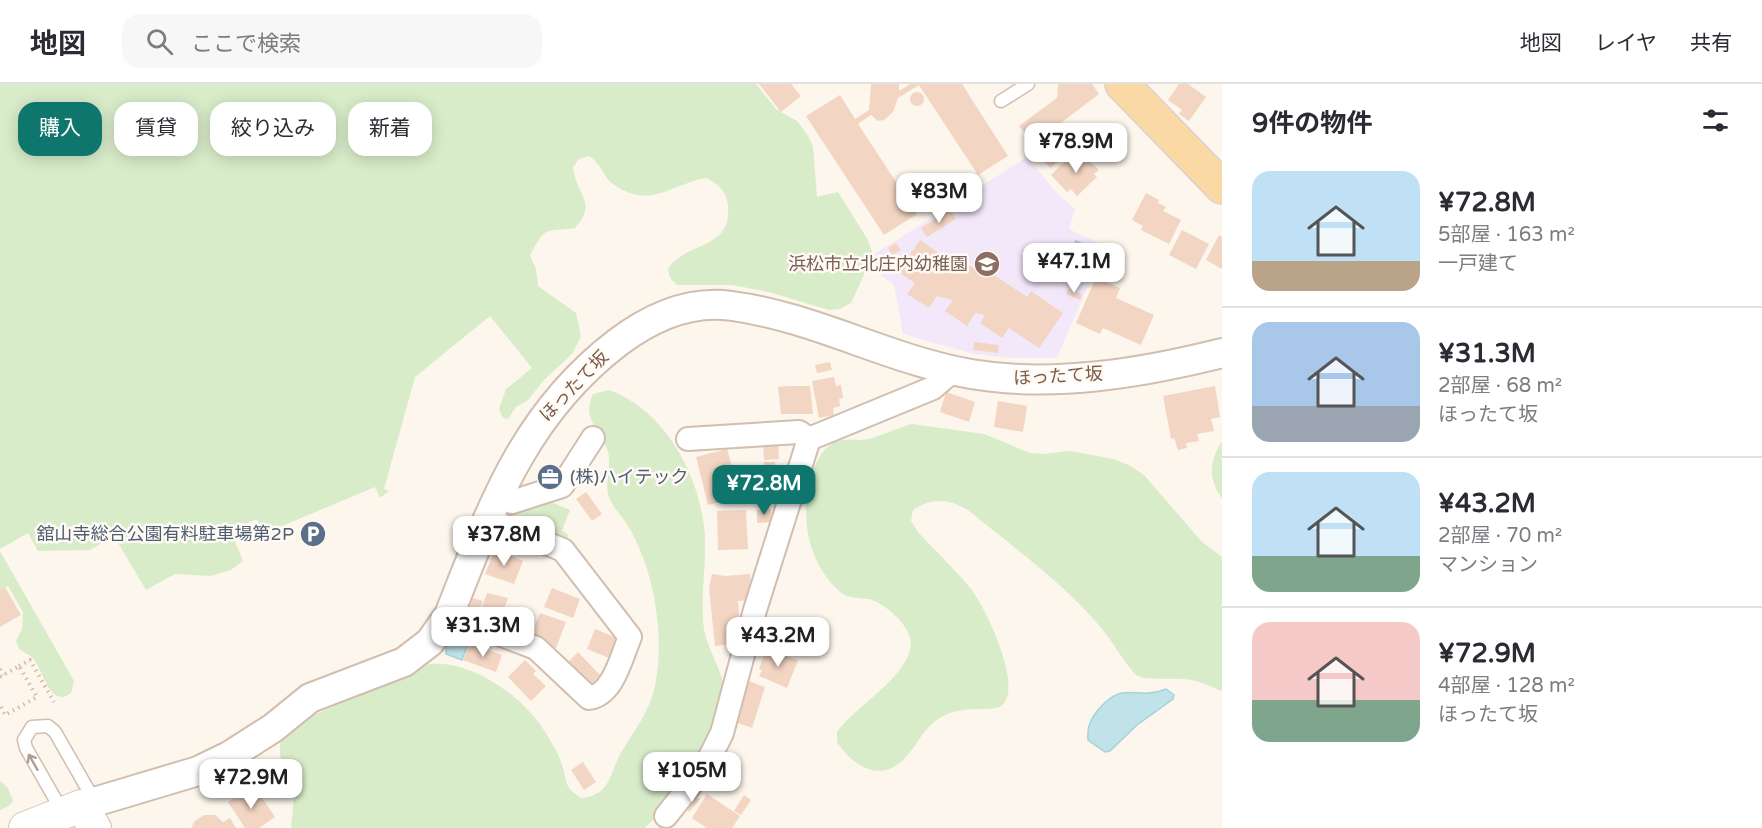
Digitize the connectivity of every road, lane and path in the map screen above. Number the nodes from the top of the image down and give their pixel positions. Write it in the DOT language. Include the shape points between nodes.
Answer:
graph roads {
  1 [pos="1028,84"];
  2 [pos="1122,84"];
  3 [pos="1001,101"];
  4 [pos="1222,187"];
  5 [pos="1222,353"];
  6 [pos="954,370"];
  7 [pos="593,438"];
  8 [pos="688,439"];
  9 [pos="809,439"];
  10 [pos="493,507"];
  11 [pos="449,615"];
  12 [pos="19,666"];
  13 [pos="0,669"];
  14 [pos="2,676"];
  15 [pos="54,702"];
  16 [pos="0,705"];
  17 [pos="83,812"];
  18 [pos="666,816"];
  19 [pos="25,828"];
  1 -- 3 [label="lane"];
  2 -- 4 [label="main road"];
  5 -- 6 [label="street, ほったて坂" via="1144,369 1047,379 1008,379"];
  6 -- 9 [label="street" via="933,388"];
  6 -- 10 [label="street, ほったて坂" via="764,311 705,305 676,311 649,321 584,371 531,433"];
  7 -- 10 [label="street" via="562,486"];
  8 -- 9 [label="street" via="799,432"];
  9 -- 18 [label="street" via="755,610 722,733 705,767"];
  10 -- 11 [label="street, ほったて坂"];
  10 -- 11 [label="street" via="563,550 630,637 607,689 600,696 589,698 536,648"];
  11 -- 17 [label="street, ほったて坂" via="430,642 404,662 310,698 266,733 198,771"];
  12 -- 14 [label="path"];
  12 -- 15 [label="path" via="30,660"];
  12 -- 16 [label="path" via="37,697 5,715"];
  13 -- 14 [label="path"];
  17 -- 17 [label="lane, one-way" via="26,748 24,740 32,727 48,726 55,732"];
  17 -- 19 [label="main road"];
}
